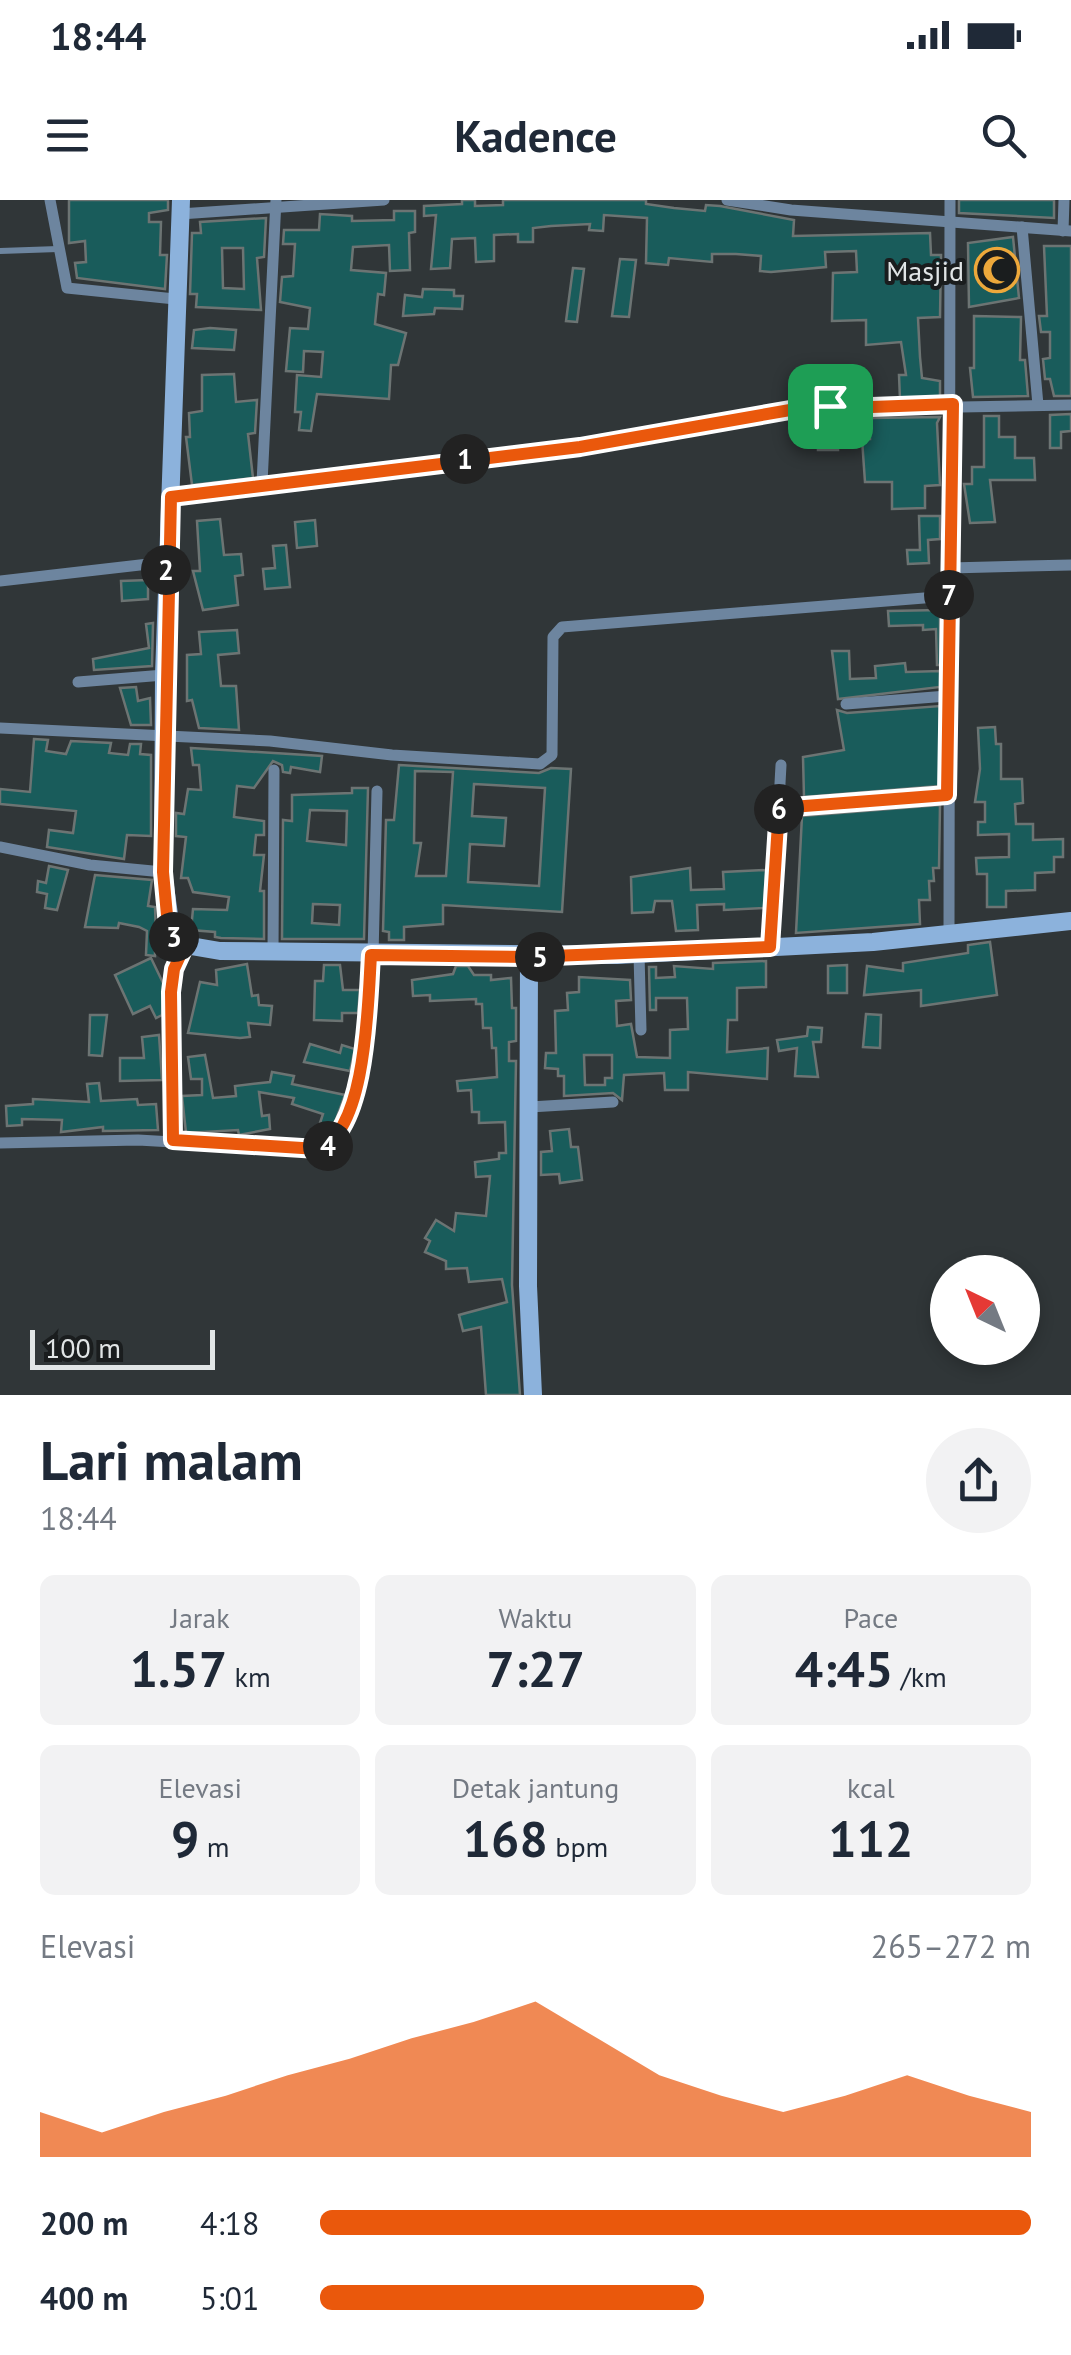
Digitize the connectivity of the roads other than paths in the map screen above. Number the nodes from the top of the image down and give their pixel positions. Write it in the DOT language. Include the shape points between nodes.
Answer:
graph roads {
  1 [pos="50,200"];
  2 [pos="384,200"];
  3 [pos="727,200"];
  4 [pos="950,200"];
  5 [pos="1064,200"];
  6 [pos="276,205"];
  7 [pos="814,206"];
  8 [pos="180,207"];
  9 [pos="950,222"];
  10 [pos="1022,227"];
  11 [pos="1067,231"];
  12 [pos="58,249"];
  13 [pos="0,251"];
  14 [pos="175,299"];
  15 [pos="953,404"];
  16 [pos="1071,404"];
  17 [pos="1038,405"];
  18 [pos="262,483"];
  19 [pos="171,497"];
  20 [pos="166,562"];
  21 [pos="1071,565"];
  22 [pos="950,568"];
  23 [pos="0,581"];
  24 [pos="949,596"];
  25 [pos="164,675"];
  26 [pos="78,682"];
  27 [pos="947,696"];
  28 [pos="846,704"];
  29 [pos="0,728"];
  30 [pos="164,734"];
  31 [pos="781,765"];
  32 [pos="274,770"];
  33 [pos="377,791"];
  34 [pos="947,795"];
  35 [pos="779,808"];
  36 [pos="0,847"];
  37 [pos="163,872"];
  38 [pos="1071,921"];
  39 [pos="949,932"];
  40 [pos="185,945"];
  41 [pos="770,947"];
  42 [pos="273,954"];
  43 [pos="639,954"];
  44 [pos="372,955"];
  45 [pos="529,957"];
  46 [pos="641,1030"];
  47 [pos="613,1102"];
  48 [pos="530,1108"];
  49 [pos="173,1140"];
  50 [pos="0,1144"];
  51 [pos="533,1395"];
  1 -- 12 [label="street"];
  2 -- 6 [label="street"];
  3 -- 7 [label="street"];
  4 -- 9 [label="street"];
  5 -- 11 [label="street"];
  6 -- 8 [label="street"];
  6 -- 18 [label="street"];
  7 -- 9 [label="street"];
  8 -- 14 [label="street"];
  9 -- 10 [label="street"];
  9 -- 15 [label="street"];
  10 -- 11 [label="street"];
  10 -- 17 [label="street"];
  12 -- 13 [label="lane"];
  12 -- 14 [label="street" via="63,284 71,291"];
  14 -- 19 [label="street"];
  15 -- 17 [label="street"];
  15 -- 18 [label="street" via="790,410 580,447"];
  15 -- 22 [label="street"];
  16 -- 17 [label="street"];
  18 -- 19 [label="street"];
  19 -- 20 [label="street"];
  20 -- 23 [label="street"];
  20 -- 25 [label="street"];
  21 -- 22 [label="street"];
  22 -- 24 [label="street"];
  24 -- 27 [label="street"];
  24 -- 30 [label="street" via="558,628 552,638 552,752 540,764"];
  25 -- 26 [label="street"];
  25 -- 30 [label="street"];
  27 -- 28 [label="street"];
  27 -- 34 [label="street"];
  29 -- 30 [label="street"];
  30 -- 37 [label="street"];
  31 -- 35 [label="street"];
  32 -- 42 [label="street"];
  33 -- 44 [label="street"];
  34 -- 35 [label="street"];
  34 -- 39 [label="street"];
  35 -- 41 [label="street"];
  36 -- 37 [label="street"];
  37 -- 40 [label="street" via="168,926"];
  38 -- 39 [label="street"];
  39 -- 41 [label="street"];
  40 -- 42 [label="street"];
  40 -- 49 [label="street" via="171,992"];
  41 -- 43 [label="street"];
  42 -- 44 [label="street"];
  43 -- 45 [label="street"];
  43 -- 46 [label="street"];
  44 -- 45 [label="street"];
  44 -- 49 [label="street" via="364,1044 348,1118 336,1140 318,1149"];
  45 -- 48 [label="street"];
  47 -- 48 [label="street"];
  48 -- 51 [label="street"];
  49 -- 50 [label="street"];
}
